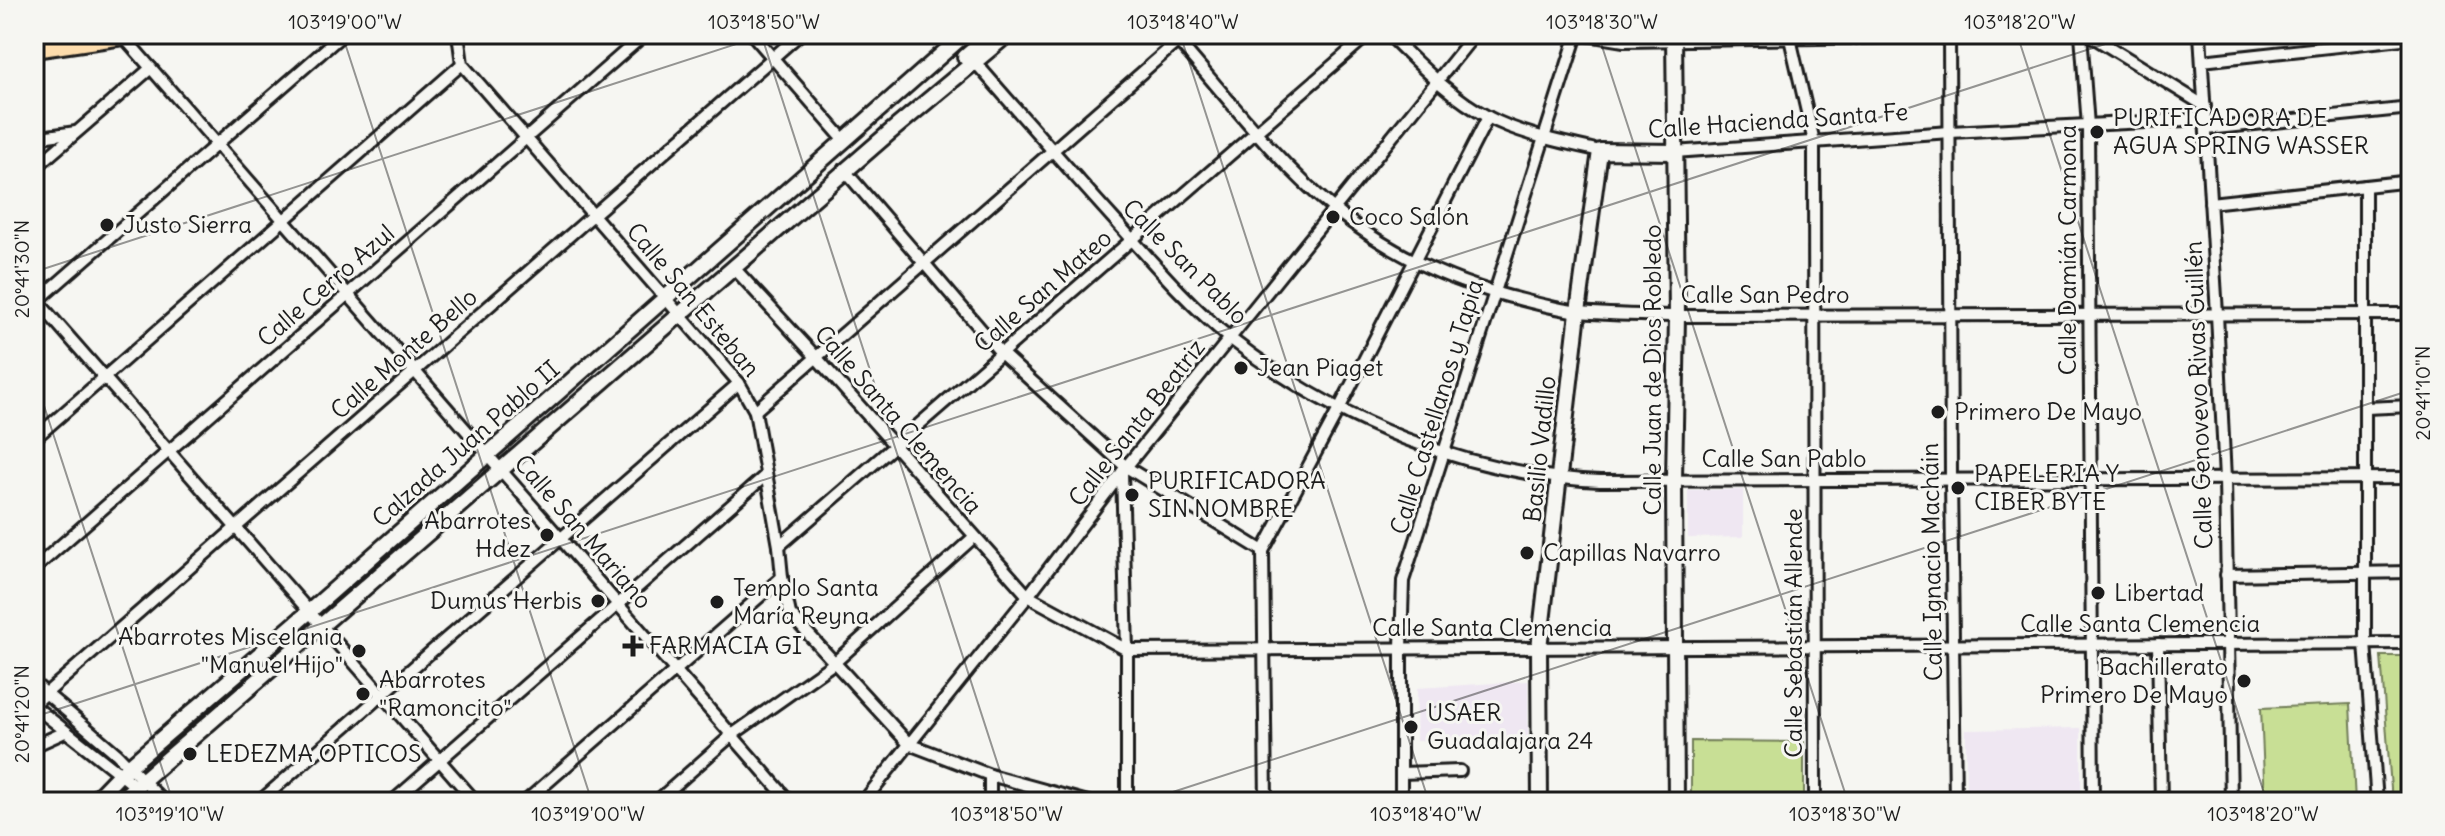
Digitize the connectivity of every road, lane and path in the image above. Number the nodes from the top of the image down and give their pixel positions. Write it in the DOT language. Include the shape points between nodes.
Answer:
graph roads {
  1 [pos="343,34"];
  2 [pos="458,34"];
  3 [pos="645,34"];
  4 [pos="752,34"];
  5 [pos="800,34"];
  6 [pos="965,34"];
  7 [pos="977,34"];
  8 [pos="992,34"];
  9 [pos="1008,34"];
  10 [pos="1193,34"];
  11 [pos="1369,34"];
  12 [pos="1388,34"];
  13 [pos="1475,34"];
  14 [pos="1579,34"];
  15 [pos="2081,34"];
  16 [pos="2088,34"];
  17 [pos="2200,34"];
  18 [pos="130,35"];
  19 [pos="1949,35"];
  20 [pos="1789,36"];
  21 [pos="1175,37"];
  22 [pos="1674,37"];
  23 [pos="2411,38"];
  24 [pos="34,49"];
  25 [pos="773,58"];
  26 [pos="2202,61"];
  27 [pos="975,62"];
  28 [pos="951,63"];
  29 [pos="462,64"];
  30 [pos="151,68"];
  31 [pos="1436,81"];
  32 [pos="2205,106"];
  33 [pos="2411,108"];
  34 [pos="1488,117"];
  35 [pos="869,119"];
  36 [pos="2206,124"];
  37 [pos="2088,126"];
  38 [pos="78,131"];
  39 [pos="1256,131"];
  40 [pos="1950,132"];
  41 [pos="889,133"];
  42 [pos="527,137"];
  43 [pos="34,138"];
  44 [pos="1543,138"];
  45 [pos="844,140"];
  46 [pos="1814,142"];
  47 [pos="217,144"];
  48 [pos="1052,151"];
  49 [pos="1600,151"];
  50 [pos="1674,152"];
  51 [pos="34,169"];
  52 [pos="846,172"];
  53 [pos="2411,181"];
  54 [pos="2365,186"];
  55 [pos="2210,203"];
  56 [pos="1334,208"];
  57 [pos="594,214"];
  58 [pos="283,220"];
  59 [pos="1132,240"];
  60 [pos="1414,261"];
  61 [pos="924,262"];
  62 [pos="734,268"];
  63 [pos="1494,292"];
  64 [pos="348,293"];
  65 [pos="666,297"];
  66 [pos="35,301"];
  67 [pos="1578,312"];
  68 [pos="1951,314"];
  69 [pos="2089,314"];
  70 [pos="2217,314"];
  71 [pos="2365,314"];
  72 [pos="2411,314"];
  73 [pos="681,315"];
  74 [pos="1813,315"];
  75 [pos="1677,316"];
  76 [pos="1229,338"];
  77 [pos="1002,354"];
  78 [pos="816,357"];
  79 [pos="415,371"];
  80 [pos="105,378"];
  81 [pos="739,383"];
  82 [pos="2411,406"];
  83 [pos="2366,408"];
  84 [pos="1339,409"];
  85 [pos="755,411"];
  86 [pos="34,439"];
  87 [pos="895,445"];
  88 [pos="169,451"];
  89 [pos="1444,453"];
  90 [pos="488,454"];
  91 [pos="502,469"];
  92 [pos="1124,470"];
  93 [pos="766,475"];
  94 [pos="1559,478"];
  95 [pos="1951,478"];
  96 [pos="2366,478"];
  97 [pos="2411,478"];
  98 [pos="1814,479"];
  99 [pos="2225,479"];
  100 [pos="1674,480"];
  101 [pos="2090,480"];
  102 [pos="237,528"];
  103 [pos="974,537"];
  104 [pos="562,538"];
  105 [pos="779,546"];
  106 [pos="1263,551"];
  107 [pos="34,569"];
  108 [pos="2411,572"];
  109 [pos="2365,573"];
  110 [pos="2226,575"];
  111 [pos="782,577"];
  112 [pos="1028,596"];
  113 [pos="619,604"];
  114 [pos="310,611"];
  115 [pos="322,625"];
  116 [pos="2365,643"];
  117 [pos="2411,643"];
  118 [pos="2090,644"];
  119 [pos="2158,644"];
  120 [pos="2227,644"];
  121 [pos="1814,645"];
  122 [pos="1953,645"];
  123 [pos="1676,647"];
  124 [pos="1401,648"];
  125 [pos="1539,648"];
  126 [pos="1265,649"];
  127 [pos="1127,650"];
  128 [pos="834,663"];
  129 [pos="676,670"];
  130 [pos="34,683"];
  131 [pos="46,693"];
  132 [pos="383,695"];
  133 [pos="34,705"];
  134 [pos="65,732"];
  135 [pos="732,735"];
  136 [pos="909,744"];
  137 [pos="34,746"];
  138 [pos="440,760"];
  139 [pos="125,770"];
  140 [pos="1460,771"];
  141 [pos="1401,773"];
  142 [pos="990,775"];
  143 [pos="140,783"];
  144 [pos="160,799"];
  145 [pos="789,801"];
  146 [pos="93,802"];
  147 [pos="118,802"];
  148 [pos="259,802"];
  149 [pos="392,802"];
  150 [pos="476,802"];
  151 [pos="525,802"];
  152 [pos="656,802"];
  153 [pos="863,802"];
  154 [pos="990,802"];
  155 [pos="1088,802"];
  156 [pos="1127,802"];
  157 [pos="1266,802"];
  158 [pos="1401,802"];
  159 [pos="1540,802"];
  160 [pos="1676,802"];
  161 [pos="1815,802"];
  162 [pos="1955,802"];
  163 [pos="2093,802"];
  164 [pos="2161,802"];
  165 [pos="2231,802"];
  166 [pos="2377,802"];
  1 -- 47 [label="street"];
  2 -- 29 [label="street"];
  3 -- 42 [label="street, Calle Cerro Azul"];
  4 -- 25 [label="street"];
  5 -- 25 [label="street, Calle Monte Bello"];
  6 -- 35 [label="main road, Calzada Juan Pablo II"];
  7 -- 28 [label="main road, Calzada Juan Pablo II"];
  8 -- 28 [label="main road, Calzada Juan Pablo II"];
  9 -- 27 [label="main road, Calzada Juan Pablo II"];
  10 -- 21 [label="street"];
  11 -- 39 [label="street, Calle San Mateo"];
  12 -- 31 [label="street, Calle Hacienda Santa Fe"];
  13 -- 31 [label="street, Calle Santa Beatriz"];
  14 -- 22 [label="street" via="1624,41"];
  14 -- 44 [label="street, Calle Castellanos y Tapia"];
  15 -- 37 [label="street, Calle Damián Carmona"];
  16 -- 32 [label="street"];
  17 -- 26 [label="street, Calle Genovevo Rivas Guillén"];
  18 -- 24 [label="main road"];
  18 -- 30 [label="street, Calle San Mariano"];
  19 -- 20 [label="street"];
  19 -- 40 [label="street, Calle Ignacio Macháin"];
  20 -- 22 [label="street"];
  20 -- 46 [label="street, Calle Sebastián Allende"];
  21 -- 39 [label="street, Calle San Pedro"];
  21 -- 48 [label="street"];
  22 -- 50 [label="main road, Calle Juan de Dios Robledo"];
  23 -- 26 [label="street"];
  25 -- 45 [label="street"];
  25 -- 57 [label="street, Calle Monte Bello"];
  26 -- 32 [label="street, Calle Genovevo Rivas Guillén"];
  27 -- 41 [label="main road, Calzada Juan Pablo II"];
  27 -- 48 [label="street, Calle San Pablo"];
  28 -- 35 [label="main road, Calzada Juan Pablo II"];
  28 -- 41 [label="main road, Calzada Juan Pablo II" via="904,110"];
  29 -- 42 [label="street, Calle San Esteban"];
  29 -- 58 [label="street"];
  30 -- 38 [label="street"];
  30 -- 47 [label="street, Calle San Mariano"];
  31 -- 34 [label="street, Calle Hacienda Santa Fe"];
  31 -- 56 [label="street, Calle Santa Beatriz"];
  32 -- 36 [label="street, Calle Genovevo Rivas Guillén"];
  33 -- 36 [label="street, Calle Hacienda Santa Fe"];
  34 -- 44 [label="street, Calle Hacienda Santa Fe"];
  34 -- 60 [label="street"];
  35 -- 45 [label="main road, Calzada Juan Pablo II"];
  36 -- 37 [label="street, Calle Hacienda Santa Fe"];
  36 -- 55 [label="street, Calle Genovevo Rivas Guillén"];
  37 -- 40 [label="street, Calle Hacienda Santa Fe"];
  37 -- 69 [label="street, Calle Damián Carmona"];
  38 -- 43 [label="street"];
  38 -- 51 [label="street"];
  39 -- 56 [label="street, Calle San Pedro"];
  39 -- 59 [label="street, Calle San Mateo"];
  40 -- 46 [label="street, Calle Hacienda Santa Fe"];
  40 -- 68 [label="street, Calle Ignacio Macháin"];
  41 -- 52 [label="main road, Calzada Juan Pablo II"];
  42 -- 57 [label="street, Calle San Esteban"];
  42 -- 64 [label="street, Calle Cerro Azul"];
  44 -- 49 [label="street, Calle Hacienda Santa Fe"];
  44 -- 63 [label="street, Calle Castellanos y Tapia"];
  45 -- 65 [label="main road, Calzada Juan Pablo II"];
  46 -- 50 [label="street, Calle Hacienda Santa Fe"];
  46 -- 74 [label="street, Calle Sebastián Allende"];
  47 -- 58 [label="street, Calle San Mariano"];
  47 -- 66 [label="street"];
  48 -- 59 [label="street, Calle San Pablo"];
  48 -- 61 [label="street"];
  49 -- 50 [label="main road, Calle Hacienda Santa Fe"];
  49 -- 67 [label="main road, Basilio Vadillo"];
  50 -- 75 [label="main road, Calle Juan de Dios Robledo"];
  52 -- 61 [label="street"];
  52 -- 62 [label="main road, Calzada Juan Pablo II"];
  53 -- 54 [label="street"];
  54 -- 55 [label="street"];
  54 -- 71 [label="street"];
  55 -- 70 [label="street, Calle Genovevo Rivas Guillén"];
  56 -- 60 [label="street, Calle San Pedro"];
  56 -- 76 [label="street, Calle Santa Beatriz"];
  57 -- 65 [label="street, Calle San Esteban"];
  57 -- 79 [label="street, Calle Monte Bello"];
  58 -- 64 [label="street, Calle San Mariano"];
  58 -- 80 [label="street"];
  59 -- 76 [label="street, Calle San Pablo"];
  59 -- 77 [label="street, Calle San Mateo"];
  60 -- 63 [label="street, Calle San Pedro"];
  60 -- 84 [label="street"];
  61 -- 77 [label="street"];
  61 -- 78 [label="street"];
  62 -- 73 [label="main road, Calzada Juan Pablo II"];
  62 -- 78 [label="street, Calle Santa Clemencia"];
  63 -- 67 [label="street, Calle San Pedro"];
  63 -- 89 [label="street, Calle Castellanos y Tapia"];
  64 -- 79 [label="street, Calle San Mariano"];
  64 -- 88 [label="street, Calle Cerro Azul"];
  65 -- 73 [label="street, Calle San Esteban"];
  65 -- 90 [label="main road, Calzada Juan Pablo II"];
  66 -- 80 [label="street"];
  67 -- 75 [label="street, Calle San Pedro"];
  67 -- 94 [label="main road, Basilio Vadillo"];
  68 -- 69 [label="street, Calle San Pedro"];
  68 -- 74 [label="street, Calle San Pedro"];
  68 -- 95 [label="street, Calle Ignacio Macháin"];
  69 -- 70 [label="street, Calle San Pedro"];
  69 -- 101 [label="street, Calle Damián Carmona"];
  70 -- 71 [label="street, Calle San Pedro"];
  70 -- 99 [label="street, Calle Genovevo Rivas Guillén"];
  71 -- 72 [label="street, Calle San Pedro"];
  71 -- 83 [label="street"];
  73 -- 81 [label="street, Calle San Esteban"];
  73 -- 91 [label="main road, Calzada Juan Pablo II"];
  74 -- 75 [label="street, Calle San Pedro"];
  74 -- 98 [label="street, Calle Sebastián Allende"];
  75 -- 100 [label="main road, Calle Juan de Dios Robledo"];
  76 -- 84 [label="street, Calle San Pablo"];
  76 -- 92 [label="street, Calle Santa Beatriz"];
  77 -- 87 [label="street, Calle San Mateo"];
  77 -- 92 [label="street"];
  78 -- 85 [label="street"];
  78 -- 87 [label="street, Calle Santa Clemencia"];
  79 -- 90 [label="street, Calle San Mariano"];
  79 -- 102 [label="street, Calle Monte Bello"];
  80 -- 86 [label="street"];
  80 -- 88 [label="street"];
  81 -- 85 [label="street, Calle San Esteban"];
  81 -- 104 [label="street"];
  82 -- 83 [label="street"];
  83 -- 96 [label="street"];
  84 -- 89 [label="street, Calle San Pablo"];
  84 -- 106 [label="street"];
  85 -- 93 [label="street, Calle San Esteban"];
  87 -- 103 [label="street, Calle Santa Clemencia"];
  87 -- 105 [label="street, Calle San Mateo"];
  88 -- 102 [label="street"];
  88 -- 107 [label="street, Calle Cerro Azul"];
  89 -- 94 [label="street, Calle San Pablo"];
  89 -- 124 [label="street, Calle Castellanos y Tapia" via="1403,581"];
  90 -- 91 [label="street, Calle San Mariano"];
  90 -- 114 [label="main road, Calzada Juan Pablo II"];
  91 -- 104 [label="street, Calle San Mariano"];
  91 -- 115 [label="main road, Calzada Juan Pablo II"];
  92 -- 106 [label="street"];
  92 -- 112 [label="street, Calle Santa Beatriz"];
  92 -- 127 [label="street"];
  93 -- 105 [label="street, Calle San Esteban"];
  93 -- 113 [label="street"];
  94 -- 100 [label="street, Calle San Pablo"];
  94 -- 125 [label="main road, Basilio Vadillo"];
  95 -- 98 [label="street, Calle San Pablo"];
  95 -- 101 [label="street, Calle San Pablo"];
  95 -- 122 [label="street, Calle Ignacio Macháin"];
  96 -- 97 [label="street, Calle San Pablo"];
  96 -- 99 [label="street, Calle San Pablo"];
  96 -- 109 [label="street"];
  98 -- 100 [label="street, Calle San Pablo"];
  98 -- 121 [label="street, Calle Sebastián Allende"];
  99 -- 101 [label="street, Calle San Pablo"];
  99 -- 110 [label="street, Calle Genovevo Rivas Guillén"];
  100 -- 123 [label="main road, Calle Juan de Dios Robledo"];
  101 -- 118 [label="street, Calle Damián Carmona"];
  102 -- 114 [label="street"];
  102 -- 131 [label="street, Calle Monte Bello"];
  103 -- 112 [label="street, Calle Santa Clemencia"];
  103 -- 128 [label="street"];
  104 -- 113 [label="street, Calle San Mariano"];
  104 -- 132 [label="street"];
  105 -- 111 [label="street, Calle San Esteban"];
  106 -- 126 [label="street"];
  108 -- 109 [label="street"];
  109 -- 110 [label="street"];
  109 -- 116 [label="street"];
  110 -- 120 [label="street, Calle Genovevo Rivas Guillén"];
  111 -- 128 [label="street, Calle San Esteban" via="790,614"];
  111 -- 129 [label="street"];
  112 -- 127 [label="street, Calle Santa Clemencia"];
  112 -- 136 [label="street, Calle Santa Beatriz"];
  113 -- 129 [label="street, Calle San Mariano"];
  113 -- 138 [label="street"];
  114 -- 115 [label="street"];
  114 -- 139 [label="main road, Calzada Juan Pablo II"];
  115 -- 132 [label="street"];
  115 -- 143 [label="main road, Calzada Juan Pablo II"];
  116 -- 117 [label="street, Calle Santa Clemencia"];
  116 -- 120 [label="street, Calle Santa Clemencia"];
  116 -- 166 [label="street"];
  118 -- 119 [label="street, Calle Santa Clemencia"];
  118 -- 122 [label="street, Calle Santa Clemencia"];
  118 -- 163 [label="street, Calle Damián Carmona"];
  119 -- 120 [label="street, Calle Santa Clemencia"];
  119 -- 164 [label="street"];
  120 -- 165 [label="street, Calle Genovevo Rivas Guillén"];
  121 -- 122 [label="street, Calle Santa Clemencia"];
  121 -- 123 [label="street, Calle Santa Clemencia"];
  121 -- 161 [label="street, Calle Sebastián Allende"];
  122 -- 162 [label="street, Calle Ignacio Macháin"];
  123 -- 125 [label="street, Calle Santa Clemencia"];
  123 -- 160 [label="main road, Calle Juan de Dios Robledo"];
  124 -- 125 [label="street, Calle Santa Clemencia"];
  124 -- 126 [label="street, Calle Santa Clemencia"];
  124 -- 141 [label="street, Calle Castellanos y Tapia"];
  125 -- 159 [label="main road, Basilio Vadillo"];
  126 -- 127 [label="street, Calle Santa Clemencia"];
  126 -- 157 [label="street"];
  127 -- 156 [label="street"];
  128 -- 135 [label="street"];
  128 -- 136 [label="street, Calle San Esteban"];
  129 -- 135 [label="street, Calle San Mariano"];
  129 -- 151 [label="street"];
  130 -- 131 [label="street"];
  131 -- 133 [label="street, Calle Monte Bello"];
  131 -- 139 [label="street"];
  132 -- 138 [label="street"];
  132 -- 148 [label="street"];
  133 -- 134 [label="street"];
  134 -- 137 [label="street"];
  134 -- 139 [label="street"];
  135 -- 145 [label="street, Calle San Mariano"];
  135 -- 152 [label="street"];
  136 -- 142 [label="street, Calle San Esteban"];
  136 -- 153 [label="street, Calle Santa Beatriz"];
  138 -- 149 [label="street"];
  138 -- 150 [label="street"];
  139 -- 143 [label="street"];
  139 -- 146 [label="main road, Calzada Juan Pablo II"];
  140 -- 141 [label="street"];
  141 -- 158 [label="street, Calle Castellanos y Tapia"];
  142 -- 154 [label="street"];
  142 -- 155 [label="street, Calle San Esteban"];
  143 -- 144 [label="street"];
  143 -- 147 [label="main road, Calzada Juan Pablo II"];
}
